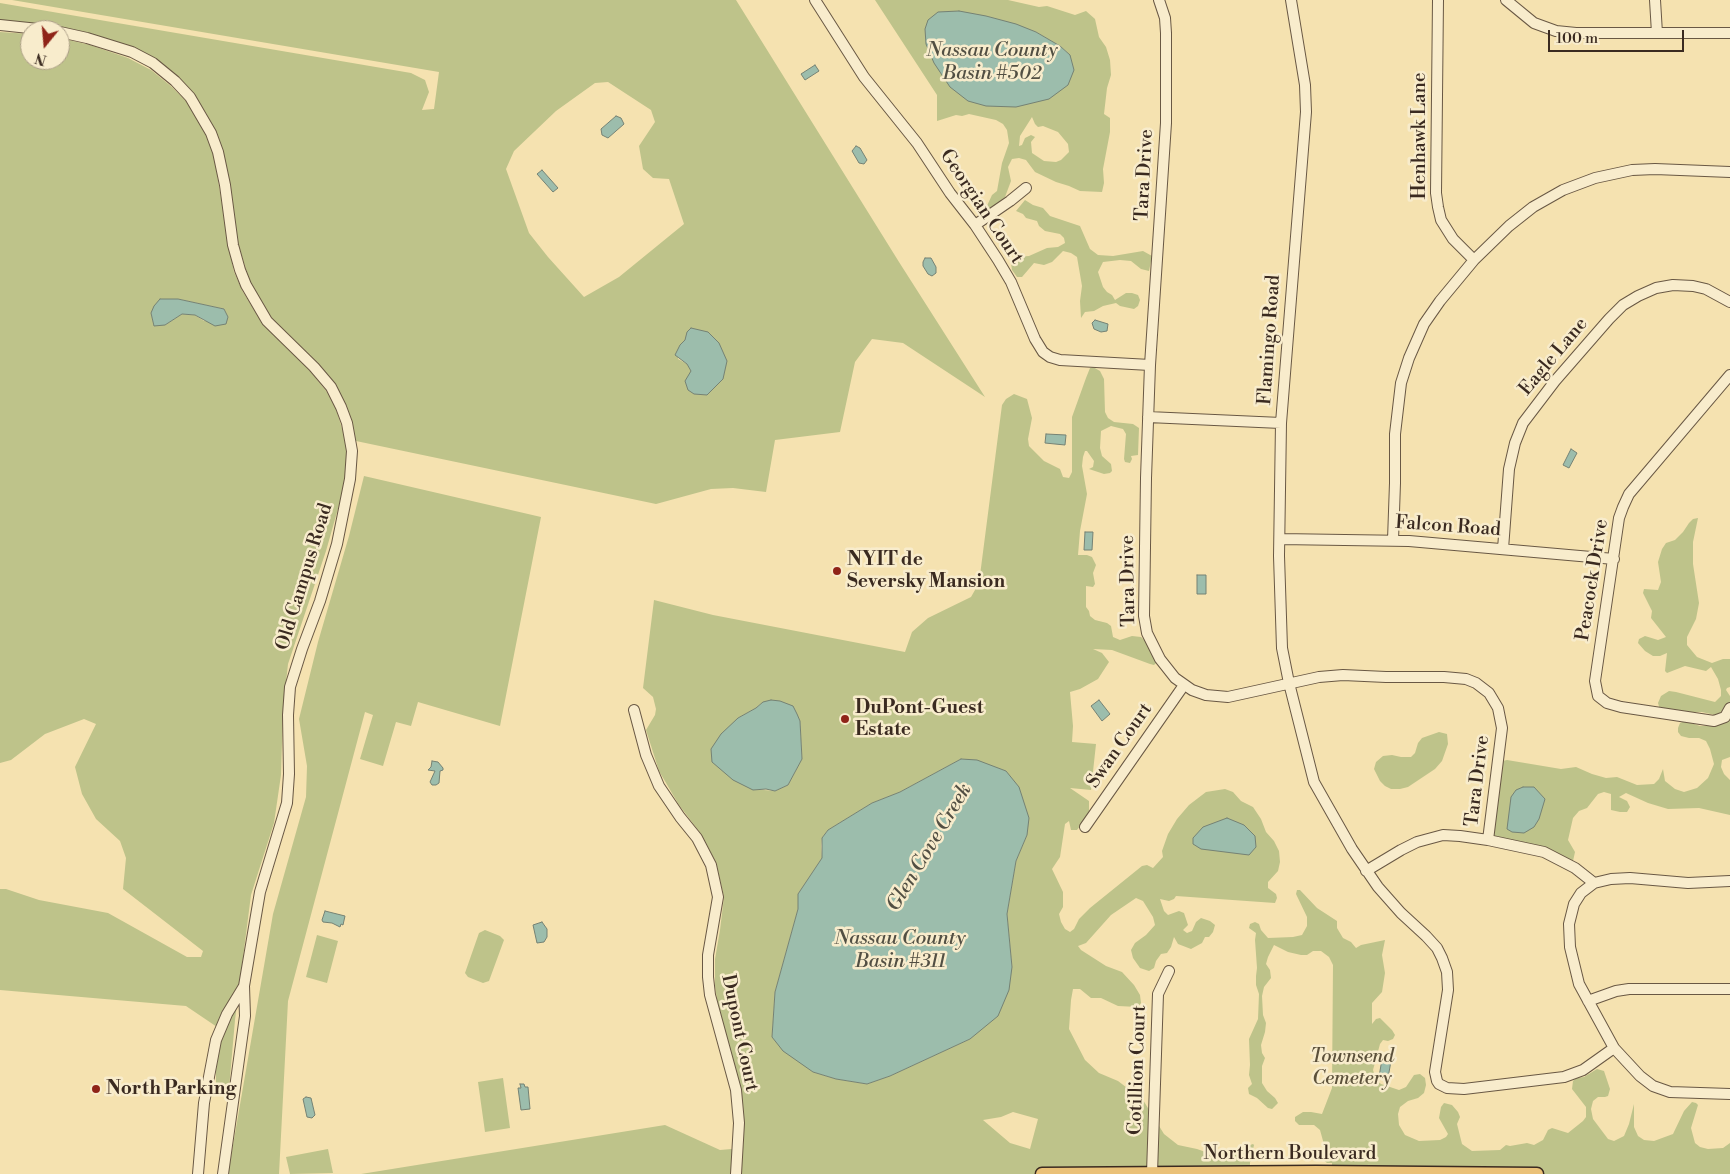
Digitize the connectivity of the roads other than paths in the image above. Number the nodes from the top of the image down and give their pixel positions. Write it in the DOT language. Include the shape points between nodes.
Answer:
graph roads {
  1 [pos="815,0"];
  2 [pos="1159,0"];
  3 [pos="1291,0"];
  4 [pos="1438,0"];
  5 [pos="1506,0"];
  6 [pos="1655,0"];
  7 [pos="0,25"];
  8 [pos="20,27"];
  9 [pos="1657,33"];
  10 [pos="1730,33"];
  11 [pos="70,34"];
  12 [pos="1730,172"];
  13 [pos="1026,188"];
  14 [pos="975,224"];
  15 [pos="1474,260"];
  16 [pos="1730,302"];
  17 [pos="1150,365"];
  18 [pos="1730,375"];
  19 [pos="1148,417"];
  20 [pos="1281,423"];
  21 [pos="1280,539"];
  22 [pos="1393,540"];
  23 [pos="1503,549"];
  24 [pos="1614,559"];
  25 [pos="1289,683"];
  26 [pos="1184,685"];
  27 [pos="634,710"];
  28 [pos="1728,713"];
  29 [pos="1085,827"];
  30 [pos="1488,840"];
  31 [pos="1366,871"];
  32 [pos="1730,881"];
  33 [pos="1594,883"];
  34 [pos="1169,971"];
  35 [pos="244,986"];
  36 [pos="1730,989"];
  37 [pos="1588,1001"];
  38 [pos="1614,1048"];
  39 [pos="1730,1094"];
  40 [pos="1152,1172"];
  41 [pos="198,1174"];
  42 [pos="223,1174"];
  43 [pos="736,1174"];
  44 [pos="1042,1174"];
  45 [pos="1537,1174"];
  1 -- 14 [label="street, Georgian Court" via="864,77 917,143 950,194"];
  2 -- 17 [label="street, Tara Drive" via="1166,33 1166,122"];
  3 -- 20 [label="street, Flamingo Road" via="1305,85 1306,112"];
  4 -- 15 [label="street, Henhawk Lane" via="1436,193 1441,220 1453,239"];
  5 -- 9 [label="street" via="1534,23 1556,31"];
  6 -- 9 [label="street"];
  7 -- 8 [label="street"];
  9 -- 10 [label="street"];
  11 -- 35 [label="street, Old Campus Road" via="132,52 153,63 190,97 218,152 233,245 246,285 267,321 331,387 347,424 352,451 350,480 337,544 290,688 287,803 260,892"];
  12 -- 15 [label="street" via="1632,170 1595,178 1533,206"];
  13 -- 14 [label="street"];
  14 -- 17 [label="street, Georgian Court" via="1011,282 1043,352 1060,360"];
  15 -- 22 [label="street" via="1424,324 1401,383 1395,434"];
  16 -- 23 [label="street, Eagle Lane" via="1706,289 1673,285 1638,296 1609,319 1523,423 1510,470"];
  17 -- 19 [label="street, Tara Drive"];
  18 -- 24 [label="street, Peacock Drive" via="1629,494 1619,518"];
  19 -- 20 [label="street"];
  19 -- 26 [label="street, Tara Drive" via="1144,616 1147,633 1160,659"];
  20 -- 21 [label="street, Flamingo Road"];
  21 -- 22 [label="street, Falcon Road"];
  21 -- 25 [label="street, Flamingo Road" via="1282,648"];
  22 -- 23 [label="street, Falcon Road"];
  23 -- 24 [label="street, Falcon Road"];
  24 -- 28 [label="street, Peacock Drive" via="1596,680 1598,696 1621,708 1709,721 1718,720"];
  25 -- 26 [label="street, Tara Drive" via="1228,697 1206,695"];
  25 -- 30 [label="street, Tara Drive" via="1343,675 1444,676 1466,679 1481,686 1498,708 1502,728"];
  25 -- 31 [label="street, Flamingo Road" via="1314,782"];
  26 -- 29 [label="street, Swan Court"];
  27 -- 43 [label="street, Dupont Court" via="646,755 659,786 697,838 711,865 718,896 708,955 708,977 736,1090 739,1124"];
  30 -- 31 [label="street" via="1443,835 1428,838 1400,850"];
  30 -- 33 [label="street" via="1544,852 1575,868"];
  31 -- 38 [label="street, Flamingo Road" via="1388,900 1437,948 1442,958 1448,990 1435,1072 1439,1084 1446,1088 1464,1088 1564,1076 1583,1070"];
  32 -- 33 [label="street" via="1680,883 1630,878"];
  33 -- 37 [label="street" via="1581,893 1574,904 1569,924 1575,972"];
  34 -- 40 [label="street, Cotillion Court" via="1158,994"];
  35 -- 41 [label="street, Old Campus Road" via="216,1040 204,1103"];
  35 -- 42 [label="street, Old Campus Road" via="244,1016"];
  36 -- 37 [label="street" via="1628,989"];
  37 -- 38 [label="street"];
  38 -- 39 [label="street" via="1640,1076 1662,1090"];
  40 -- 44 [label="main road, Northern Boulevard"];
  40 -- 45 [label="main road, Northern Boulevard"];
}
